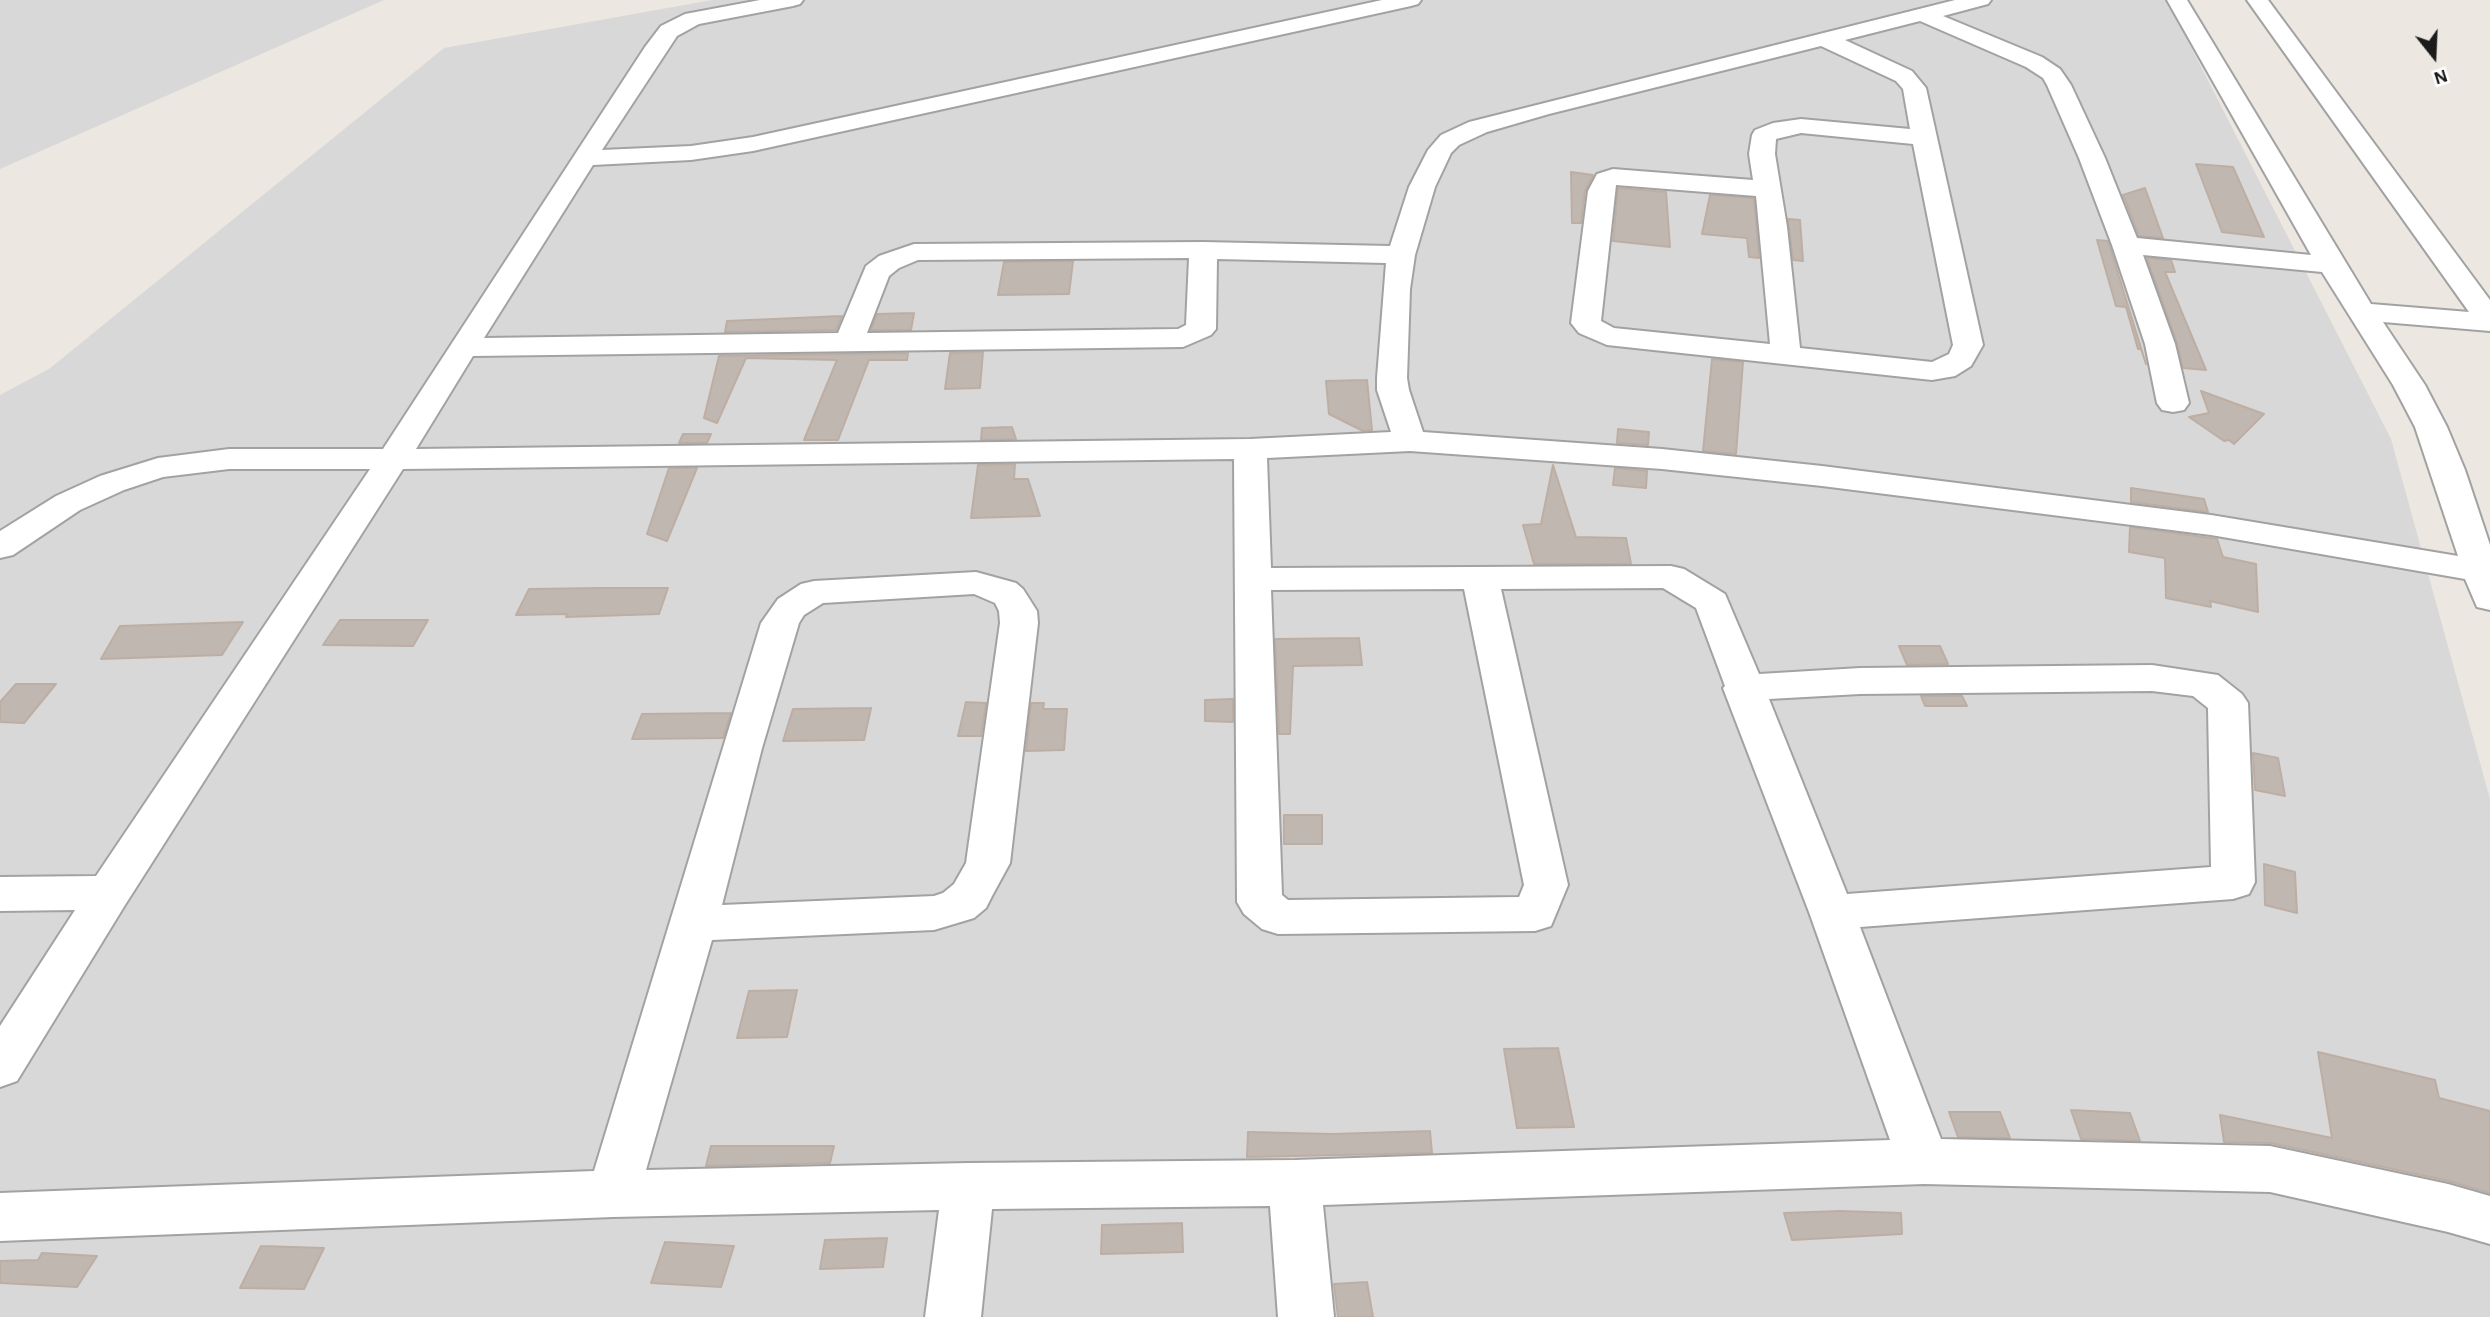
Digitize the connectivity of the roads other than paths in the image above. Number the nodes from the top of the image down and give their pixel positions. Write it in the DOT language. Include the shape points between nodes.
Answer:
graph roads {
  1 [pos="793,0"];
  2 [pos="1411,0"];
  3 [pos="1981,0"];
  4 [pos="2177,0"];
  5 [pos="2257,0"];
  6 [pos="1923,15"];
  7 [pos="1826,40"];
  8 [pos="1926,138"];
  9 [pos="585,158"];
  10 [pos="1768,189"];
  11 [pos="2126,246"];
  12 [pos="1203,250"];
  13 [pos="1401,255"];
  14 [pos="2331,265"];
  15 [pos="2362,312"];
  16 [pos="2490,321"];
  17 [pos="849,342"];
  18 [pos="463,347"];
  19 [pos="1786,354"];
  20 [pos="2173,403"];
  21 [pos="1410,441"];
  22 [pos="1250,449"];
  23 [pos="393,459"];
  24 [pos="0,547"];
  25 [pos="1480,578"];
  26 [pos="1253,579"];
  27 [pos="2486,585"];
  28 [pos="1744,688"];
  29 [pos="109,893"];
  30 [pos="0,894"];
  31 [pos="1832,912"];
  32 [pos="694,923"];
  33 [pos="0,1067"];
  34 [pos="1924,1161"];
  35 [pos="1295,1183"];
  36 [pos="968,1186"];
  37 [pos="612,1194"];
  38 [pos="0,1217"];
  39 [pos="2490,1220"];
  40 [pos="953,1317"];
  41 [pos="1306,1317"];
  1 -- 9 [label="street" via="706,16 669,31"];
  2 -- 9 [label="street" via="753,144"];
  3 -- 6 [label="street"];
  4 -- 14 [label="street"];
  5 -- 16 [label="street"];
  6 -- 7 [label="street"];
  6 -- 11 [label="street" via="2052,74 2072,110"];
  7 -- 8 [label="street" via="1904,76 1914,88"];
  7 -- 13 [label="street" via="1541,109 1461,134 1440,150 1422,187"];
  8 -- 10 [label="street" via="1801,126 1775,130 1764,135 1762,142"];
  8 -- 19 [label="street" via="1968,345 1965,354 1953,365 1932,371"];
  9 -- 18 [label="street"];
  10 -- 19 [label="street"];
  10 -- 19 [label="street" via="1606,179 1586,323 1607,336"];
  11 -- 14 [label="street"];
  11 -- 20 [label="street" via="2161,344"];
  12 -- 13 [label="street"];
  12 -- 17 [label="street" via="914,252 876,272"];
  12 -- 17 [label="street" via="1201,329 1183,338"];
  13 -- 21 [label="street" via="1392,379"];
  14 -- 15 [label="street"];
  15 -- 16 [label="street"];
  15 -- 27 [label="street" via="2431,427"];
  17 -- 18 [label="street"];
  18 -- 23 [label="street"];
  21 -- 22 [label="street"];
  21 -- 27 [label="street" via="1662,459 2211,525"];
  22 -- 23 [label="street"];
  22 -- 26 [label="street"];
  23 -- 24 [label="street" via="229,459 158,468 68,503"];
  23 -- 29 [label="street"];
  25 -- 26 [label="street"];
  25 -- 26 [label="street" via="1546,885 1535,914 1278,917 1260,902"];
  25 -- 28 [label="street" via="1671,577 1712,602"];
  28 -- 31 [label="street"];
  28 -- 31 [label="street" via="1860,681 2152,678 2204,684 2228,704 2233,882"];
  29 -- 30 [label="street"];
  29 -- 33 [label="street"];
  31 -- 34 [label="street"];
  32 -- 32 [label="street" via="753,710 780,623 791,607 814,592 895,586 976,583 1010,597 1019,623 988,863 970,896 958,906 934,913"];
  32 -- 37 [label="street"];
  34 -- 35 [label="street"];
  34 -- 39 [label="street" via="2259,1168"];
  35 -- 36 [label="street"];
  35 -- 41 [label="street"];
  36 -- 37 [label="street"];
  36 -- 40 [label="street"];
  37 -- 38 [label="street"];
}
